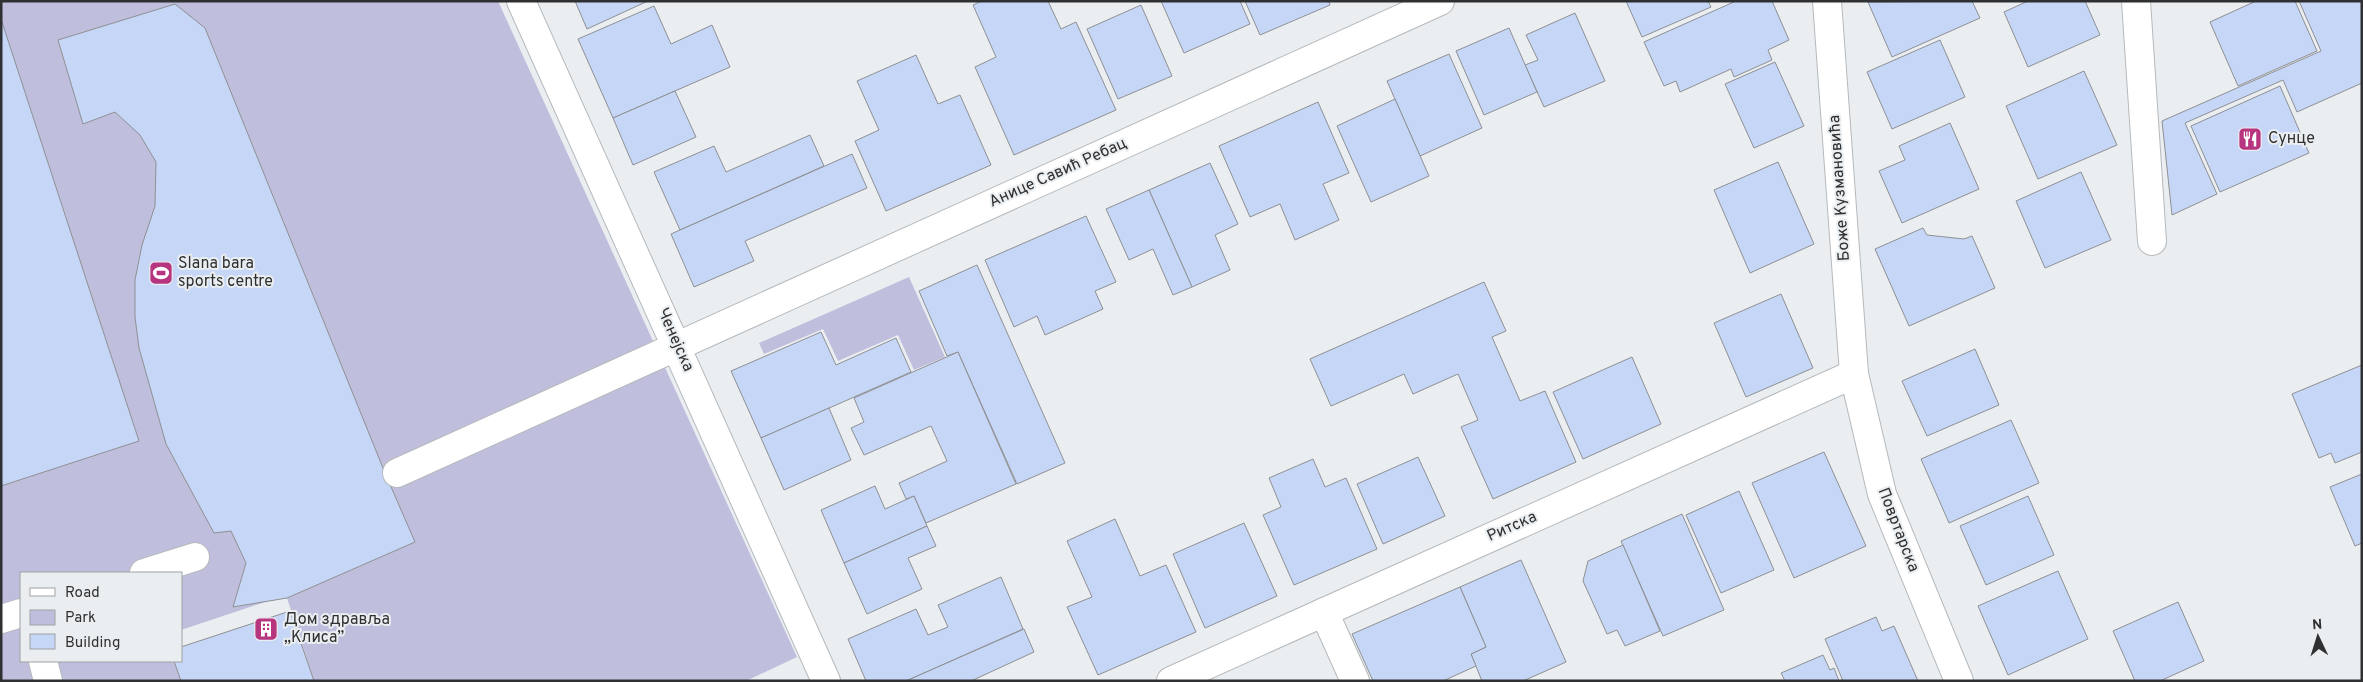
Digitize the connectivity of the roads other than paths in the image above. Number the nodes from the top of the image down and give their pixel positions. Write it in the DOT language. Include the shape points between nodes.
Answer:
graph roads {
  1 [pos="520,1"];
  2 [pos="1440,1"];
  3 [pos="1827,1"];
  4 [pos="2136,1"];
  5 [pos="2152,241"];
  6 [pos="677,345"];
  7 [pos="1854,374"];
  8 [pos="397,473"];
  9 [pos="195,557"];
  10 [pos="147,572"];
  11 [pos="1324,612"];
  12 [pos="20,613"];
  13 [pos="1,619"];
  14 [pos="43,662"];
  15 [pos="48,681"];
  16 [pos="826,681"];
  17 [pos="1171,681"];
  18 [pos="1355,681"];
  19 [pos="1960,681"];
  1 -- 6 [label="street, Ченејска"];
  2 -- 6 [label="street, Анице Савић Ребац"];
  3 -- 7 [label="street, Боже Кузмановића"];
  4 -- 5 [label="street"];
  6 -- 8 [label="street, Анице Савић Ребац"];
  6 -- 16 [label="street, Ченејска"];
  7 -- 11 [label="street, Ритска"];
  7 -- 19 [label="street, Повртарска" via="1882,494"];
  9 -- 10 [label="street"];
  11 -- 17 [label="street, Ритска"];
  11 -- 18 [label="street"];
  12 -- 13 [label="street"];
  14 -- 15 [label="street"];
}
